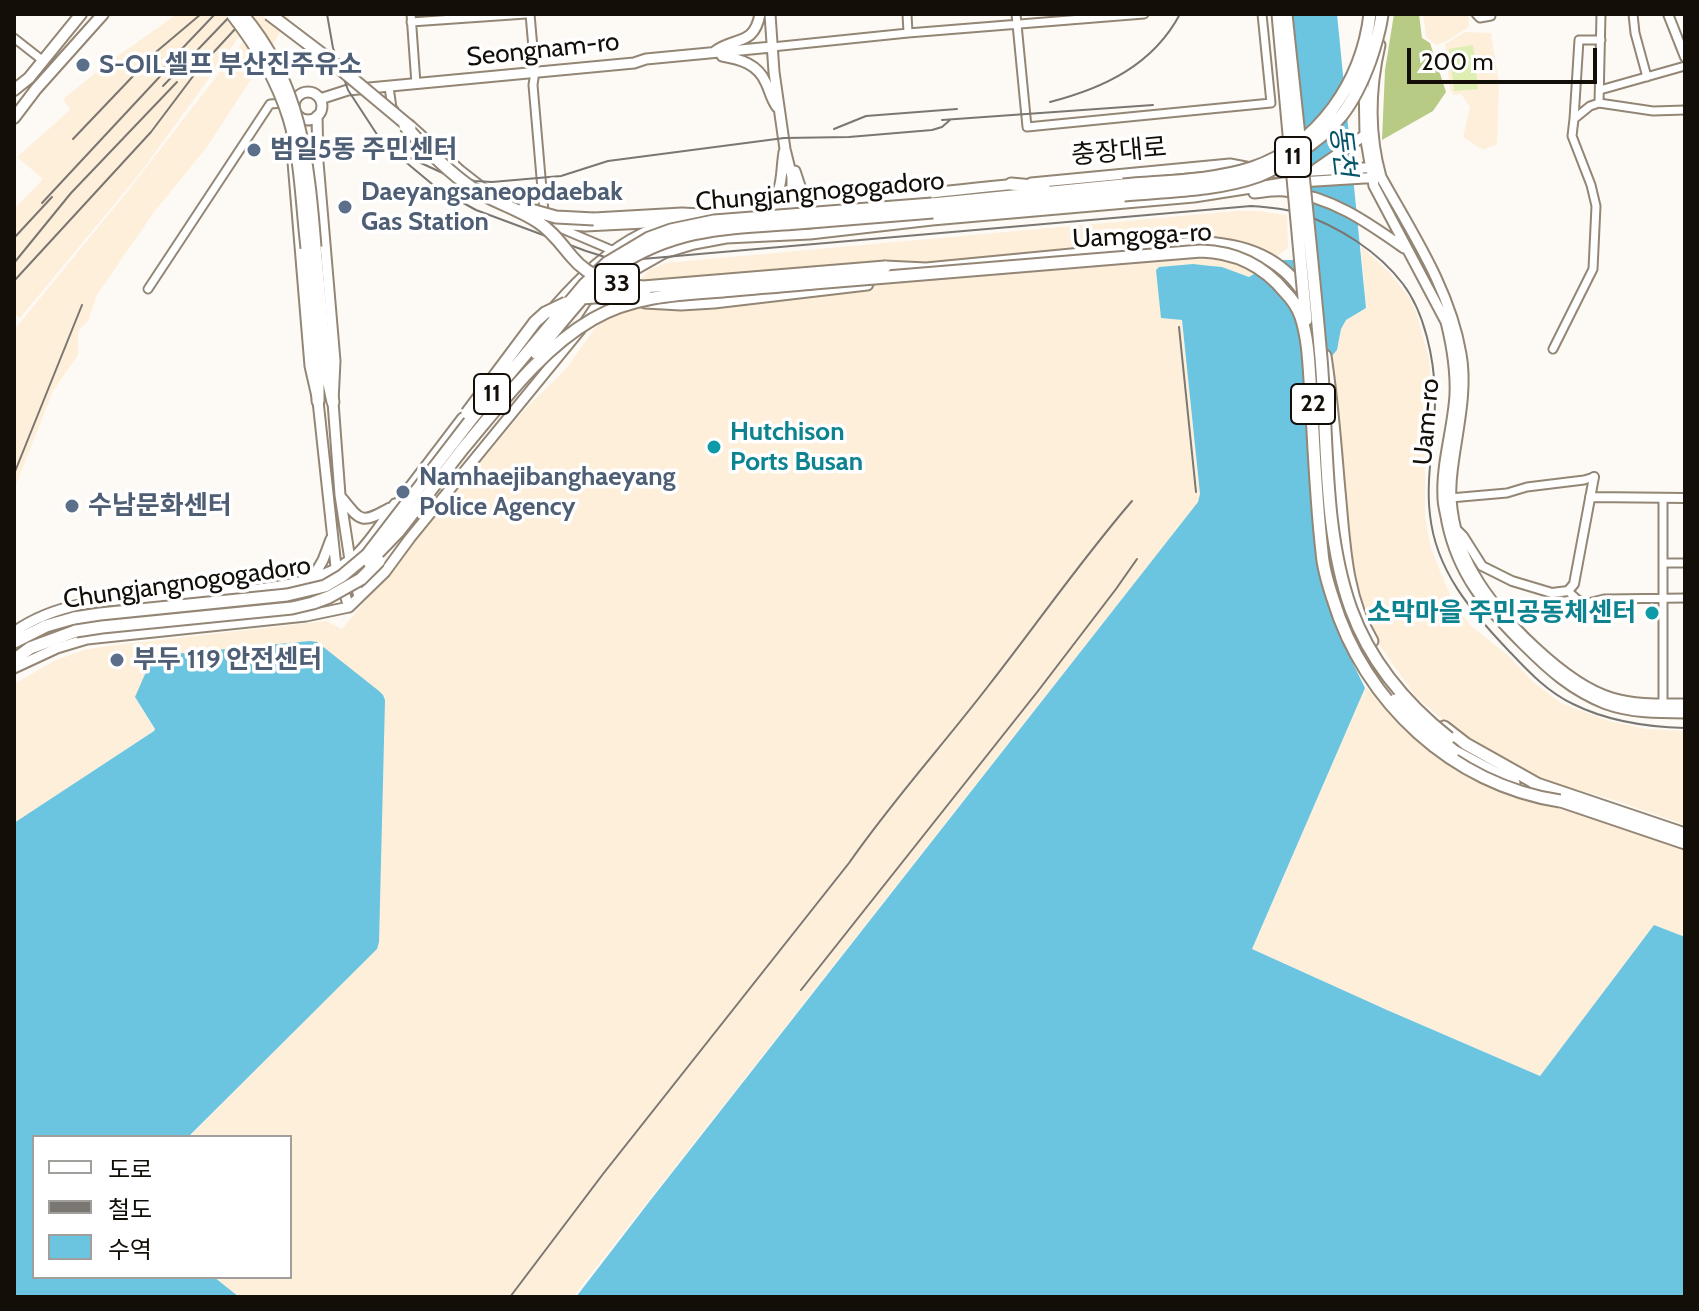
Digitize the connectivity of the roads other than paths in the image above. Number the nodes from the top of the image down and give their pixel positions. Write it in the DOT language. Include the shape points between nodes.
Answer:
graph roads {
  1 [pos="81,14"];
  2 [pos="103,14"];
  3 [pos="232,14"];
  4 [pos="242,14"];
  5 [pos="269,14"];
  6 [pos="528,14"];
  7 [pos="760,14"];
  8 [pos="770,14"];
  9 [pos="907,14"];
  10 [pos="1016,14"];
  11 [pos="1144,14"];
  12 [pos="1262,14"];
  13 [pos="1278,14"];
  14 [pos="1286,14"];
  15 [pos="1368,14"];
  16 [pos="1384,14"];
  17 [pos="1476,14"];
  18 [pos="1601,14"];
  19 [pos="1633,14"];
  20 [pos="1668,14"];
  21 [pos="1491,16"];
  22 [pos="411,18"];
  23 [pos="1017,24"];
  24 [pos="908,33"];
  25 [pos="14,38"];
  26 [pos="1601,40"];
  27 [pos="772,47"];
  28 [pos="711,54"];
  29 [pos="1685,57"];
  30 [pos="42,60"];
  31 [pos="1685,66"];
  32 [pos="535,71"];
  33 [pos="1647,77"];
  34 [pos="416,84"];
  35 [pos="16,86"];
  36 [pos="389,87"];
  37 [pos="375,88"];
  38 [pos="1600,90"];
  39 [pos="320,99"];
  40 [pos="295,102"];
  41 [pos="1599,103"];
  42 [pos="1685,110"];
  43 [pos="780,112"];
  44 [pos="394,113"];
  45 [pos="297,115"];
  46 [pos="317,116"];
  47 [pos="14,118"];
  48 [pos="1574,119"];
  49 [pos="294,133"];
  50 [pos="1365,135"];
  51 [pos="318,143"];
  52 [pos="785,149"];
  53 [pos="790,163"];
  54 [pos="1313,171"];
  55 [pos="1375,172"];
  56 [pos="1354,174"];
  57 [pos="1282,182"];
  58 [pos="1011,184"];
  59 [pos="1069,190"];
  60 [pos="1124,190"];
  61 [pos="1094,198"];
  62 [pos="819,206"];
  63 [pos="805,207"];
  64 [pos="933,208"];
  65 [pos="791,209"];
  66 [pos="760,211"];
  67 [pos="544,212"];
  68 [pos="1015,213"];
  69 [pos="702,215"];
  70 [pos="671,223"];
  71 [pos="810,234"];
  72 [pos="778,235"];
  73 [pos="311,248"];
  74 [pos="614,251"];
  75 [pos="1409,252"];
  76 [pos="926,271"];
  77 [pos="148,289"];
  78 [pos="580,330"];
  79 [pos="1553,349"];
  80 [pos="318,401"];
  81 [pos="333,402"];
  82 [pos="461,451"];
  83 [pos="1594,477"];
  84 [pos="340,495"];
  85 [pos="1590,497"];
  86 [pos="1450,498"];
  87 [pos="1663,498"];
  88 [pos="1685,498"];
  89 [pos="393,507"];
  90 [pos="1457,530"];
  91 [pos="384,532"];
  92 [pos="332,536"];
  93 [pos="350,560"];
  94 [pos="1664,563"];
  95 [pos="1685,563"];
  96 [pos="336,567"];
  97 [pos="312,579"];
  98 [pos="1568,591"];
  99 [pos="359,597"];
  100 [pos="1664,598"];
  101 [pos="1685,598"];
  102 [pos="349,607"];
  103 [pos="75,625"];
  104 [pos="14,632"];
  105 [pos="14,642"];
  106 [pos="14,660"];
  107 [pos="14,668"];
  108 [pos="1685,704"];
  109 [pos="1663,708"];
  110 [pos="1685,713"];
  111 [pos="1539,785"];
  112 [pos="1560,801"];
  113 [pos="1685,834"];
  114 [pos="1685,843"];
  1 -- 30 [label="main road"];
  2 -- 47 [label="main road"];
  3 -- 73 [label="highway, bridge" via="271,73 289,119"];
  4 -- 73 [label="highway, bridge" via="275,63 297,115"];
  5 -- 44 [label="highway, bridge"];
  6 -- 22 [label="street"];
  6 -- 32 [label="street"];
  7 -- 28 [label="main road" via="745,40"];
  8 -- 27 [label="main road"];
  9 -- 24 [label="street"];
  10 -- 23 [label="street"];
  11 -- 23 [label="street"];
  12 -- 23 [label="street" via="1271,103 1027,127"];
  13 -- 112 [label="highway, 22, bridge" via="1323,513 1329,559 1352,634 1394,700 1438,740 1502,779"];
  14 -- 111 [label="highway, 22, bridge" via="1331,508 1349,601 1377,661 1416,709 1482,760"];
  15 -- 50 [label="main road, Uam-ro"];
  15 -- 60 [label="highway, Chungjangnogogadoro / 11, bridge" via="1364,46 1348,87 1312,133 1252,168"];
  16 -- 55 [label="main road, Uam-ro" via="1373,85"];
  16 -- 60 [label="highway, Chungjangnogogadoro / 11, bridge" via="1358,92 1319,140 1258,176 1218,185"];
  17 -- 21 [label="street"];
  18 -- 26 [label="street"];
  19 -- 33 [label="street"];
  20 -- 29 [label="street"];
  22 -- 34 [label="street"];
  23 -- 24 [label="street"];
  24 -- 27 [label="street"];
  25 -- 30 [label="street"];
  26 -- 38 [label="street"];
  26 -- 48 [label="street" via="1579,40"];
  27 -- 28 [label="main road, Seongnam-ro"];
  27 -- 43 [label="main road"];
  28 -- 32 [label="main road, Seongnam-ro"];
  28 -- 43 [label="main road" via="752,65"];
  30 -- 35 [label="main road"];
  31 -- 33 [label="street"];
  32 -- 34 [label="main road, Seongnam-ro"];
  32 -- 67 [label="street"];
  33 -- 38 [label="street"];
  34 -- 36 [label="main road, Seongnam-ro"];
  36 -- 37 [label="main road, Seongnam-ro"];
  36 -- 67 [label="street" via="392,108 461,170 484,188"];
  37 -- 39 [label="main road, Seongnam-ro"];
  37 -- 74 [label="street" via="377,102 464,179 505,205"];
  38 -- 41 [label="street"];
  39 -- 40 [label="main road" via="304,93"];
  39 -- 46 [label="main road"];
  40 -- 45 [label="main road"];
  40 -- 77 [label="street" via="270,104"];
  41 -- 42 [label="street"];
  41 -- 48 [label="street"];
  43 -- 52 [label="main road"];
  44 -- 69 [label="highway, bridge" via="467,178 536,212 594,219"];
  44 -- 76 [label="highway, 33, bridge" via="472,188 538,222 578,264 610,283 643,287 885,267"];
  45 -- 46 [label="main road" via="305,120"];
  45 -- 49 [label="main road"];
  46 -- 51 [label="main road"];
  48 -- 79 [label="street" via="1572,136 1596,206 1593,269"];
  49 -- 51 [label="main road" via="308,132"];
  49 -- 80 [label="main road" via="310,366"];
  50 -- 54 [label="main road"];
  50 -- 55 [label="main road, Uam-ro"];
  51 -- 81 [label="main road" via="335,361"];
  52 -- 53 [label="main road"];
  52 -- 66 [label="main road" via="777,195"];
  53 -- 62 [label="main road" via="802,192"];
  53 -- 65 [label="main road"];
  54 -- 56 [label="main road"];
  54 -- 57 [label="main road, bridge"];
  55 -- 56 [label="main road"];
  55 -- 75 [label="main road, Uam-ro" via="1381,203"];
  55 -- 86 [label="main road, Uam-ro" via="1426,256 1457,333 1463,391"];
  56 -- 57 [label="main road, bridge"];
  57 -- 58 [label="main road, 충장대로" via="1230,164"];
  57 -- 68 [label="main road, 충장대로" via="1194,197"];
  57 -- 75 [label="main road, bridge" via="1351,212"];
  58 -- 59 [label="highway"];
  58 -- 62 [label="main road, 충장대로"];
  59 -- 60 [label="highway, Chungjangnogogadoro / 11"];
  59 -- 64 [label="highway, Chungjangnogogadoro / 11"];
  60 -- 61 [label="highway, Chungjangnogogadoro / 11"];
  61 -- 64 [label="highway, Chungjangnogogadoro / 11"];
  61 -- 68 [label="highway"];
  62 -- 63 [label="main road, 충장대로"];
  63 -- 65 [label="main road, 충장대로"];
  63 -- 71 [label="main road" via="802,220"];
  64 -- 82 [label="highway, Chungjangnogogadoro / 11, bridge" via="714,229 654,245 614,268 591,290 530,359"];
  64 -- 91 [label="highway, Chungjangnogogadoro / 11, bridge" via="714,221 649,238 607,263 584,285"];
  65 -- 66 [label="main road, 충장대로"];
  65 -- 72 [label="main road"];
  66 -- 69 [label="main road, 충장대로"];
  67 -- 70 [label="street" via="572,226"];
  68 -- 71 [label="main road, 충장대로"];
  69 -- 70 [label="main road, 충장대로"];
  70 -- 74 [label="main road, 충장대로"];
  71 -- 72 [label="main road, 충장대로"];
  72 -- 78 [label="main road, 충장대로" via="726,238 663,254 634,270"];
  73 -- 80 [label="highway"];
  73 -- 81 [label="highway"];
  74 -- 89 [label="main road, 충장대로" via="574,285 493,374"];
  75 -- 109 [label="main road, Uam-ro" via="1446,322 1451,343 1455,395 1443,499 1460,564 1497,619 1553,674 1609,705"];
  76 -- 78 [label="highway, bridge" via="887,282 698,303 625,304"];
  76 -- 82 [label="highway, Uamgoga-ro, bridge" via="670,296 621,306 573,331 546,354"];
  76 -- 91 [label="highway, Uamgoga-ro, bridge" via="593,297 563,304 529,328 402,499"];
  76 -- 111 [label="highway, Uamgoga-ro, bridge" via="1196,243 1230,244 1276,263 1299,286 1320,328 1346,560 1368,634 1397,679 1437,723"];
  76 -- 112 [label="highway, Uamgoga-ro, bridge" via="1201,251 1219,252 1263,269 1302,318 1322,556 1339,619 1365,671 1399,716 1443,754 1498,783"];
  78 -- 99 [label="main road, 충장대로"];
  80 -- 92 [label="main road"];
  81 -- 84 [label="main road"];
  82 -- 103 [label="highway, Chungjangnogogadoro / 11, bridge" via="370,562 320,595"];
  83 -- 85 [label="street"];
  83 -- 86 [label="street"];
  84 -- 89 [label="main road" via="362,519"];
  84 -- 93 [label="main road"];
  85 -- 87 [label="street"];
  85 -- 98 [label="street" via="1574,584"];
  86 -- 90 [label="main road, Uam-ro"];
  87 -- 88 [label="street"];
  87 -- 94 [label="street"];
  89 -- 93 [label="main road, 충장대로"];
  90 -- 98 [label="street" via="1482,566 1552,593"];
  90 -- 109 [label="main road, Uam-ro" via="1461,549 1496,606 1558,669 1611,698"];
  91 -- 103 [label="highway, Chungjangnogogadoro / 11, bridge" via="354,567 325,586 287,595 100,614"];
  92 -- 96 [label="main road"];
  92 -- 97 [label="main road"];
  93 -- 96 [label="main road"];
  93 -- 99 [label="main road"];
  94 -- 95 [label="street"];
  94 -- 100 [label="street"];
  96 -- 97 [label="main road"];
  96 -- 102 [label="main road"];
  97 -- 104 [label="main road" via="280,587 88,603"];
  98 -- 100 [label="street" via="1588,603"];
  99 -- 102 [label="main road, 충장대로"];
  100 -- 101 [label="street"];
  100 -- 109 [label="street"];
  102 -- 107 [label="main road" via="87,639"];
  103 -- 105 [label="highway, Chungjangnogogadoro / 11" via="46,626"];
  103 -- 106 [label="highway, Chungjangnogogadoro / 11"];
  108 -- 109 [label="main road, Uam-ro"];
  109 -- 110 [label="main road, Uam-ro"];
  111 -- 113 [label="highway, 22"];
  112 -- 114 [label="highway, 22"];
}
